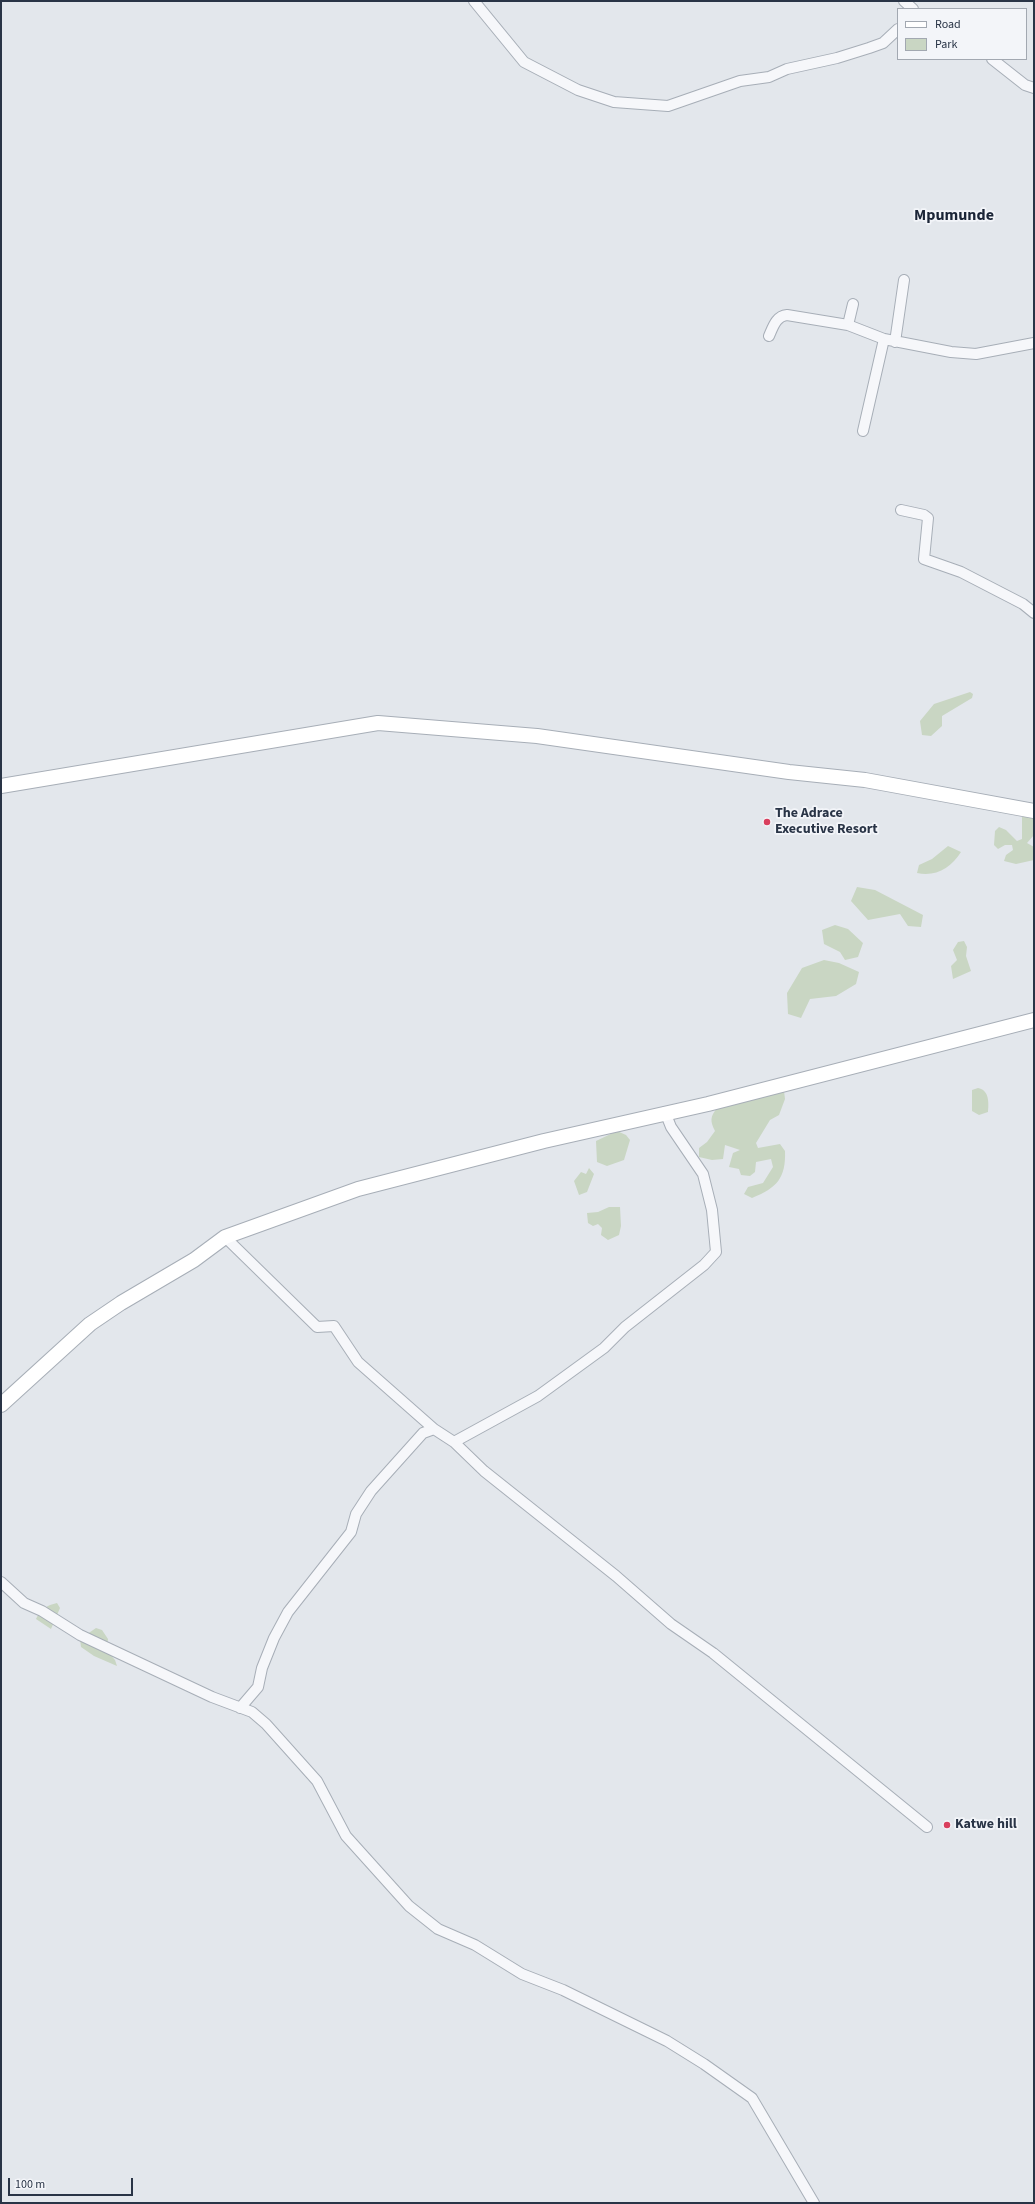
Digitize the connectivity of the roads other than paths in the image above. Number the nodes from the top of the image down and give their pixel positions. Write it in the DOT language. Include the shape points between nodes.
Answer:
graph roads {
  1 [pos="474,1"];
  2 [pos="904,1"];
  3 [pos="912,8"];
  4 [pos="897,30"];
  5 [pos="993,60"];
  6 [pos="1034,88"];
  7 [pos="904,280"];
  8 [pos="853,304"];
  9 [pos="848,325"];
  10 [pos="769,336"];
  11 [pos="884,339"];
  12 [pos="895,342"];
  13 [pos="1034,343"];
  14 [pos="863,431"];
  15 [pos="901,510"];
  16 [pos="1034,613"];
  17 [pos="1,786"];
  18 [pos="1034,811"];
  19 [pos="1034,1020"];
  20 [pos="665,1112"];
  21 [pos="225,1237"];
  22 [pos="1,1405"];
  23 [pos="434,1429"];
  24 [pos="454,1442"];
  25 [pos="1,1582"];
  26 [pos="240,1708"];
  27 [pos="927,1827"];
  28 [pos="814,2203"];
  1 -- 4 [label="street" via="524,62 578,90 614,102 668,106 740,81 769,77 787,69 869,48 883,42"];
  2 -- 3 [label="street"];
  5 -- 6 [label="street" via="1025,85"];
  7 -- 12 [label="street"];
  8 -- 9 [label="street"];
  9 -- 10 [label="street" via="783,315 775,323"];
  9 -- 11 [label="street"];
  11 -- 12 [label="street"];
  11 -- 14 [label="street"];
  12 -- 13 [label="street" via="976,354"];
  15 -- 16 [label="street" via="928,518 924,559 961,572 1023,604"];
  17 -- 18 [label="main road" via="378,723 538,736 789,772 865,780"];
  19 -- 20 [label="main road" via="715,1102"];
  20 -- 21 [label="main road" via="358,1189"];
  20 -- 24 [label="street" via="671,1128 703,1174 712,1210 716,1252 704,1266 625,1327 604,1348 538,1396"];
  21 -- 22 [label="main road" via="194,1260 90,1324"];
  21 -- 23 [label="street" via="317,1327 334,1326 358,1362"];
  23 -- 24 [label="street"];
  23 -- 26 [label="street" via="423,1433 371,1491 356,1514 351,1532 288,1612 262,1668 258,1687"];
  24 -- 27 [label="street" via="484,1471 616,1576 671,1624 713,1653"];
  25 -- 26 [label="street" via="24,1603 42,1611 80,1636"];
  26 -- 28 [label="street" via="252,1712 266,1724 317,1781 346,1836 409,1906 438,1929 475,1945 522,1974 563,1990 668,2041 752,2098"];
}
